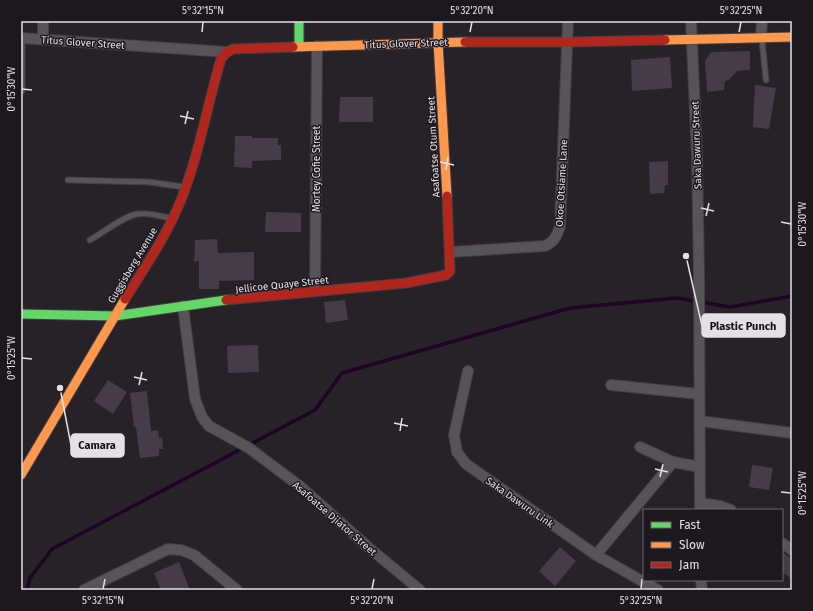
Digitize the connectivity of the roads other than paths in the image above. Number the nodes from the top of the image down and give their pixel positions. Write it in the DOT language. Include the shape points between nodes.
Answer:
graph roads {
  1 [pos="44,21"];
  2 [pos="299,21"];
  3 [pos="438,21"];
  4 [pos="568,21"];
  5 [pos="691,21"];
  6 [pos="762,21"];
  7 [pos="761,37"];
  8 [pos="792,37"];
  9 [pos="22,38"];
  10 [pos="691,38"];
  11 [pos="43,39"];
  12 [pos="438,42"];
  13 [pos="568,42"];
  14 [pos="299,46"];
  15 [pos="317,46"];
  16 [pos="227,52"];
  17 [pos="766,80"];
  18 [pos="22,91"];
  19 [pos="68,180"];
  20 [pos="185,188"];
  21 [pos="173,219"];
  22 [pos="90,240"];
  23 [pos="450,252"];
  24 [pos="450,271"];
  25 [pos="315,291"];
  26 [pos="183,306"];
  27 [pos="21,314"];
  28 [pos="115,316"];
  29 [pos="468,371"];
  30 [pos="611,385"];
  31 [pos="699,394"];
  32 [pos="700,421"];
  33 [pos="792,433"];
  34 [pos="640,447"];
  35 [pos="673,462"];
  36 [pos="700,467"];
  37 [pos="21,475"];
  38 [pos="700,506"];
  39 [pos="728,509"];
  40 [pos="783,544"];
  41 [pos="792,550"];
  42 [pos="596,556"];
  43 [pos="84,590"];
  44 [pos="237,590"];
  45 [pos="420,590"];
  46 [pos="658,590"];
  1 -- 11 [label="street"];
  2 -- 14 [label="street"];
  3 -- 12 [label="street, Asafoatse Otum Street"];
  4 -- 13 [label="street, Okoe Otsiame Lane"];
  5 -- 10 [label="street, Saka Dawuru Street"];
  6 -- 7 [label="street"];
  7 -- 8 [label="street, Titus Glover Street"];
  7 -- 10 [label="street, Titus Glover Street"];
  7 -- 17 [label="lane"];
  9 -- 11 [label="street, Titus Glover Street"];
  9 -- 18 [label="lane"];
  10 -- 13 [label="street, Titus Glover Street"];
  10 -- 31 [label="street, Saka Dawuru Street" via="697,155"];
  11 -- 16 [label="street, Titus Glover Street"];
  12 -- 13 [label="street, Titus Glover Street"];
  12 -- 15 [label="street, Titus Glover Street"];
  12 -- 23 [label="street, Asafoatse Otum Street"];
  13 -- 23 [label="street, Okoe Otsiame Lane" via="560,226 557,235 551,243 544,246"];
  14 -- 15 [label="street, Titus Glover Street"];
  14 -- 16 [label="street, Titus Glover Street" via="233,49"];
  15 -- 25 [label="street, Mortey Cofie Street"];
  16 -- 20 [label="street, Guggisberg Avenue" via="218,67"];
  19 -- 20 [label="lane" via="149,182"];
  20 -- 21 [label="street, Guggisberg Avenue"];
  21 -- 22 [label="lane" via="138,214 128,217"];
  21 -- 28 [label="street, Guggisberg Avenue"];
  23 -- 24 [label="street, Asafoatse Otum Street"];
  24 -- 25 [label="street, Jellicoe Quaye Street" via="446,275 406,283"];
  25 -- 26 [label="street, Jellicoe Quaye Street"];
  26 -- 28 [label="street, Jellicoe Quaye Street"];
  26 -- 45 [label="street, Asafoatse Djiator Street" via="195,399 202,417 209,426 249,448 301,487"];
  27 -- 28 [label="street, Jellicoe Quaye Street"];
  28 -- 37 [label="street, Guggisberg Avenue"];
  29 -- 42 [label="street, Saka Dawuru Link" via="454,435 457,452 466,464"];
  30 -- 31 [label="street"];
  31 -- 32 [label="street, Saka Dawuru Street"];
  32 -- 33 [label="street"];
  32 -- 36 [label="street, Saka Dawuru Street"];
  34 -- 35 [label="street"];
  35 -- 36 [label="street"];
  35 -- 42 [label="street"];
  36 -- 38 [label="street, Saka Dawuru Street"];
  38 -- 39 [label="street" via="720,506"];
  40 -- 41 [label="street"];
  42 -- 46 [label="street, Saka Dawuru Link"];
  43 -- 44 [label="street" via="168,549 194,555"];
}
